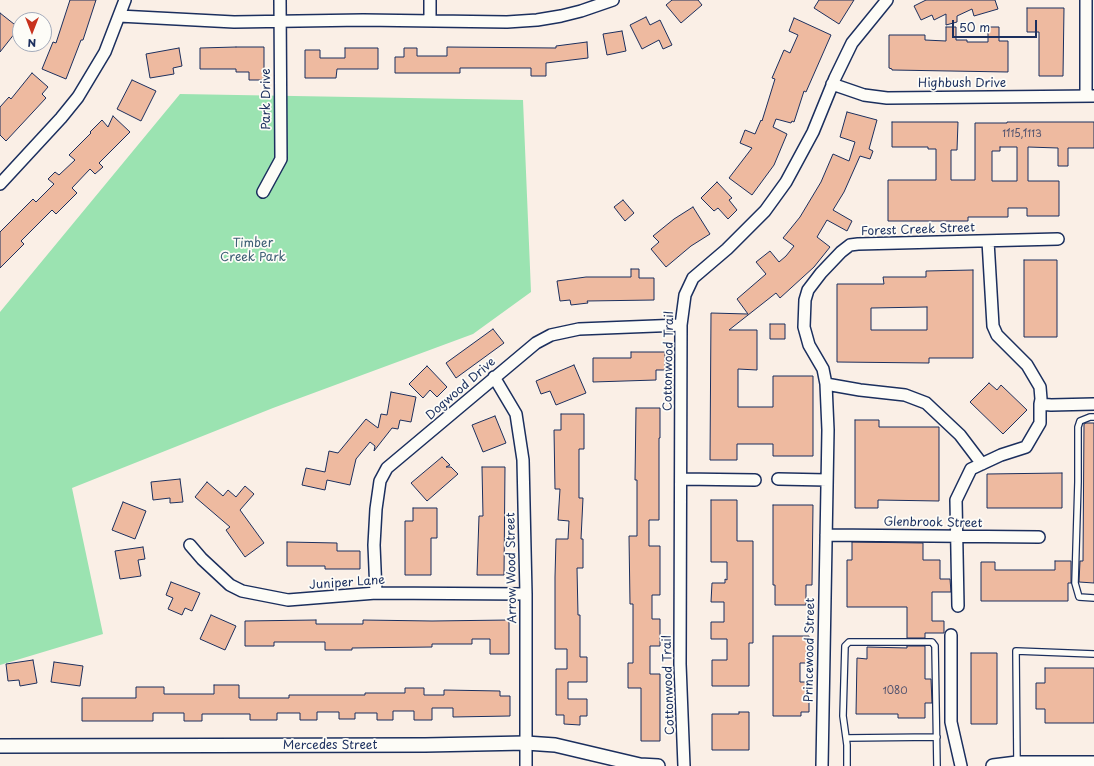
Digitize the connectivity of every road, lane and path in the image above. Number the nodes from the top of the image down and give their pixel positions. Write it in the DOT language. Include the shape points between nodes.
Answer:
graph roads {
  1 [pos="125,0"];
  2 [pos="280,0"];
  3 [pos="430,0"];
  4 [pos="613,0"];
  5 [pos="888,0"];
  6 [pos="1086,0"];
  7 [pos="581,6"];
  8 [pos="120,16"];
  9 [pos="280,20"];
  10 [pos="430,21"];
  11 [pos="832,84"];
  12 [pos="1090,96"];
  13 [pos="0,184"];
  14 [pos="262,192"];
  15 [pos="1058,239"];
  16 [pos="988,241"];
  17 [pos="681,325"];
  18 [pos="494,377"];
  19 [pos="826,384"];
  20 [pos="1040,404"];
  21 [pos="1094,404"];
  22 [pos="1094,417"];
  23 [pos="982,464"];
  24 [pos="681,479"];
  25 [pos="778,479"];
  26 [pos="755,480"];
  27 [pos="827,480"];
  28 [pos="826,535"];
  29 [pos="956,537"];
  30 [pos="1039,537"];
  31 [pos="190,545"];
  32 [pos="376,593"];
  33 [pos="526,594"];
  34 [pos="1094,598"];
  35 [pos="958,606"];
  36 [pos="951,635"];
  37 [pos="1094,654"];
  38 [pos="937,737"];
  39 [pos="846,738"];
  40 [pos="526,743"];
  41 [pos="0,746"];
  42 [pos="1017,763"];
  43 [pos="1094,763"];
  44 [pos="526,766"];
  45 [pos="658,766"];
  46 [pos="684,766"];
  47 [pos="822,766"];
  48 [pos="847,766"];
  49 [pos="937,766"];
  50 [pos="961,766"];
  51 [pos="993,766"];
  1 -- 8 [label="street"];
  2 -- 9 [label="street, Park Drive"];
  3 -- 10 [label="street"];
  4 -- 7 [label="street"];
  5 -- 11 [label="street, Cottonwood Trail" via="852,43"];
  6 -- 12 [label="street"];
  7 -- 10 [label="street" via="537,20"];
  8 -- 9 [label="street" via="234,22"];
  8 -- 13 [label="street" via="105,52 78,97"];
  9 -- 10 [label="street"];
  9 -- 14 [label="street, Park Drive" via="281,159"];
  11 -- 12 [label="street, Highbush Drive" via="864,95 887,98"];
  11 -- 17 [label="street, Cottonwood Trail" via="814,132 786,182 765,212 693,278 685,295"];
  15 -- 16 [label="street, Forest Creek Street"];
  16 -- 19 [label="street, Forest Creek Street" via="858,244 841,252 820,273 808,290 805,300 804,327 809,345 823,369"];
  16 -- 20 [label="street" via="993,326 997,335 1027,365 1040,386"];
  17 -- 18 [label="street, Dogwood Drive" via="579,329 551,335 536,342"];
  17 -- 24 [label="street, Cottonwood Trail"];
  18 -- 32 [label="street, Dogwood Drive" via="387,468 380,482 376,509"];
  18 -- 33 [label="street, Arrow Wood Street" via="516,414 523,460"];
  19 -- 23 [label="street" via="905,395 926,403 960,435"];
  19 -- 27 [label="street, Forest Creek Street"];
  20 -- 21 [label="street"];
  20 -- 23 [label="street" via="1040,423 1026,447"];
  22 -- 34 [label="lane" via="1080,421 1078,427 1075,583 1079,597"];
  23 -- 29 [label="street" via="971,469 956,500"];
  24 -- 26 [label="street"];
  24 -- 46 [label="street, Cottonwood Trail" via="680,664"];
  25 -- 27 [label="street"];
  27 -- 28 [label="street, Forest Creek Street"];
  28 -- 29 [label="street, Glenbrook Street"];
  28 -- 47 [label="street, Princewood Street"];
  29 -- 30 [label="street, Glenbrook Street"];
  29 -- 35 [label="street"];
  31 -- 32 [label="street, Juniper Lane" via="230,585 242,591 288,600"];
  32 -- 33 [label="street, Juniper Lane"];
  33 -- 40 [label="street, Arrow Wood Street"];
  36 -- 50 [label="street" via="951,722"];
  37 -- 42 [label="lane" via="1016,651"];
  38 -- 39 [label="lane"];
  38 -- 39 [label="lane" via="935,646 932,642 849,642 845,646 843,716"];
  38 -- 49 [label="lane"];
  39 -- 48 [label="lane"];
  40 -- 41 [label="street, Mercedes Street" via="425,746"];
  40 -- 44 [label="street, Arrow Wood Street"];
  40 -- 45 [label="street, Mercedes Street" via="555,746 640,765"];
  42 -- 43 [label="street"];
  42 -- 51 [label="street"];
}
